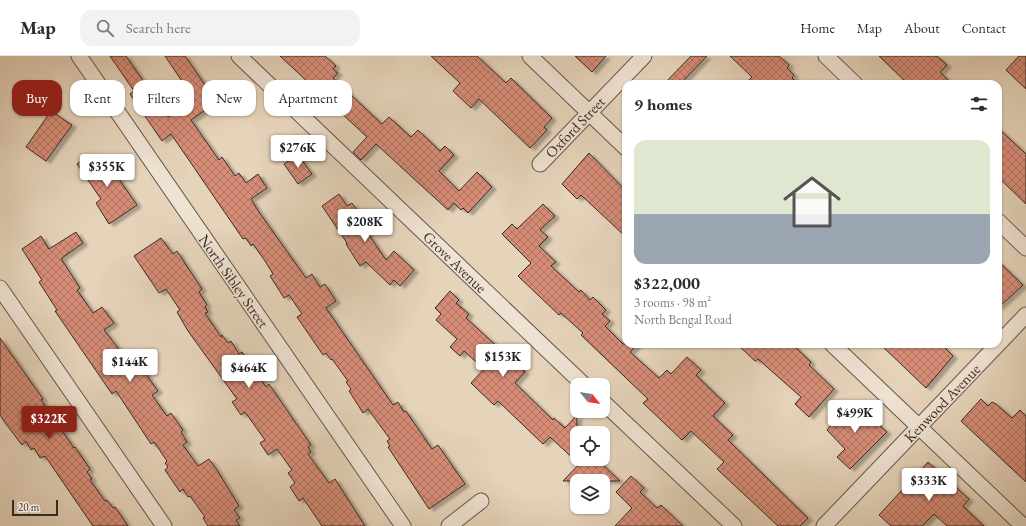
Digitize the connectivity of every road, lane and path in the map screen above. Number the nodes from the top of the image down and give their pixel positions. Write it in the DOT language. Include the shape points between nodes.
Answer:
graph roads {
  1 [pos="79,56"];
  2 [pos="239,56"];
  3 [pos="530,56"];
  4 [pos="644,56"];
  5 [pos="826,56"];
  6 [pos="851,80"];
  7 [pos="589,113"];
  8 [pos="622,144"];
  9 [pos="540,164"];
  10 [pos="1002,226"];
  11 [pos="1026,248"];
  12 [pos="0,288"];
  13 [pos="1026,315"];
  14 [pos="1002,340"];
  15 [pos="836,348"];
  16 [pos="995,348"];
  17 [pos="577,378"];
  18 [pos="610,409"];
  19 [pos="920,427"];
  20 [pos="481,501"];
  21 [pos="164,526"];
  22 [pos="403,526"];
  23 [pos="449,526"];
  24 [pos="734,526"];
  25 [pos="824,526"];
  26 [pos="1024,526"];
  1 -- 22 [label="street, North Sibley Street"];
  2 -- 17 [label="street, Grove Avenue"];
  3 -- 7 [label="street"];
  4 -- 7 [label="street, Oxford Street"];
  5 -- 6 [label="street"];
  7 -- 8 [label="street"];
  7 -- 9 [label="street, Oxford Street"];
  10 -- 11 [label="street"];
  12 -- 21 [label="street"];
  13 -- 14 [label="street, Kenwood Avenue"];
  15 -- 19 [label="street"];
  16 -- 19 [label="street, Kenwood Avenue"];
  18 -- 24 [label="street"];
  19 -- 25 [label="street, Kenwood Avenue"];
  19 -- 26 [label="street"];
  20 -- 23 [label="street"];
}
